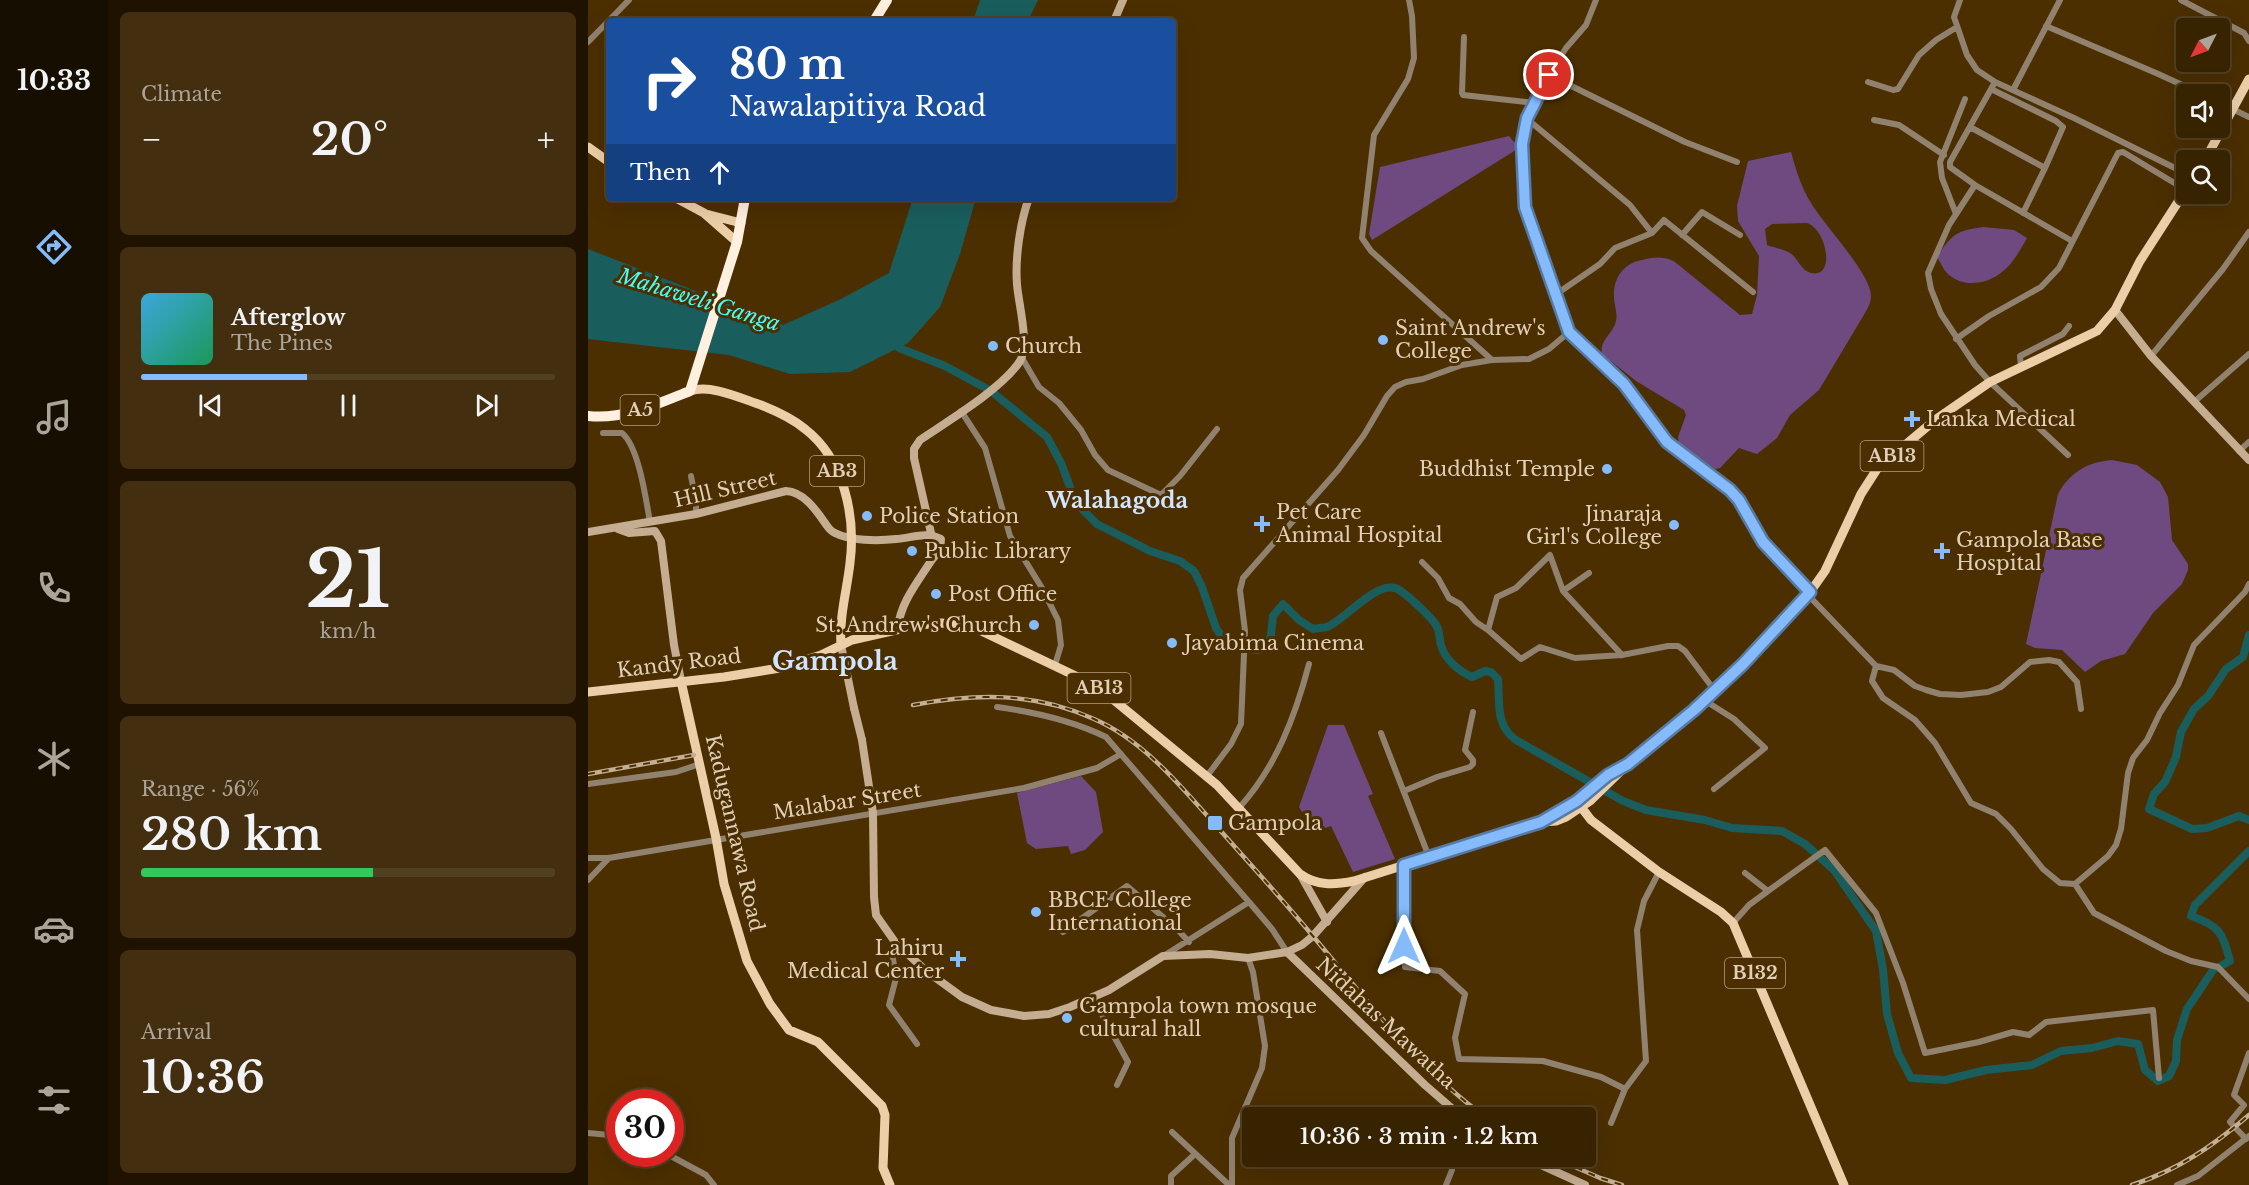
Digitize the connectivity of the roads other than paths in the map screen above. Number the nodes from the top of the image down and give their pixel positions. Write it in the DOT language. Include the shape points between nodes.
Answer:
graph roads {
  1 [pos="629,0"];
  2 [pos="887,0"];
  3 [pos="1123,0"];
  4 [pos="1409,0"];
  5 [pos="1596,0"];
  6 [pos="1960,0"];
  7 [pos="2060,0"];
  8 [pos="2181,0"];
  9 [pos="611,18"];
  10 [pos="876,18"];
  11 [pos="1115,18"];
  12 [pos="606,24"];
  13 [pos="2046,26"];
  14 [pos="1957,27"];
  15 [pos="2247,33"];
  16 [pos="1464,37"];
  17 [pos="2249,41"];
  18 [pos="588,42"];
  19 [pos="1549,75"];
  20 [pos="2249,79"];
  21 [pos="1868,82"];
  22 [pos="1995,82"];
  23 [pos="2180,84"];
  24 [pos="1991,89"];
  25 [pos="2013,90"];
  26 [pos="1965,99"];
  27 [pos="1534,103"];
  28 [pos="2230,108"];
  29 [pos="2234,110"];
  30 [pos="2249,117"];
  31 [pos="1527,118"];
  32 [pos="1874,120"];
  33 [pos="1970,127"];
  34 [pos="588,147"];
  35 [pos="2211,150"];
  36 [pos="1944,155"];
  37 [pos="606,160"];
  38 [pos="1737,162"];
  39 [pos="2045,168"];
  40 [pos="2176,169"];
  41 [pos="2176,183"];
  42 [pos="1975,184"];
  43 [pos="682,201"];
  44 [pos="745,201"];
  45 [pos="1028,201"];
  46 [pos="2176,204"];
  47 [pos="704,213"];
  48 [pos="2024,213"];
  49 [pos="1956,214"];
  50 [pos="741,223"];
  51 [pos="2249,232"];
  52 [pos="1652,233"];
  53 [pos="1682,235"];
  54 [pos="1740,235"];
  55 [pos="2072,241"];
  56 [pos="737,242"];
  57 [pos="1753,292"];
  58 [pos="1555,295"];
  59 [pos="2115,310"];
  60 [pos="2069,326"];
  61 [pos="1569,332"];
  62 [pos="1956,339"];
  63 [pos="2249,354"];
  64 [pos="2151,356"];
  65 [pos="1022,358"];
  66 [pos="1492,360"];
  67 [pos="2021,367"];
  68 [pos="1990,382"];
  69 [pos="690,391"];
  70 [pos="2194,402"];
  71 [pos="961,411"];
  72 [pos="588,416"];
  73 [pos="1217,429"];
  74 [pos="603,433"];
  75 [pos="2249,442"];
  76 [pos="2239,451"];
  77 [pos="2068,455"];
  78 [pos="2249,460"];
  79 [pos="690,476"];
  80 [pos="696,514"];
  81 [pos="650,522"];
  82 [pos="616,528"];
  83 [pos="588,532"];
  84 [pos="931,533"];
  85 [pos="851,538"];
  86 [pos="1422,562"];
  87 [pos="1589,573"];
  88 [pos="2249,584"];
  89 [pos="1563,591"];
  90 [pos="1809,594"];
  91 [pos="898,628"];
  92 [pos="1488,630"];
  93 [pos="841,645"];
  94 [pos="1622,655"];
  95 [pos="1309,664"];
  96 [pos="1055,665"];
  97 [pos="1876,666"];
  98 [pos="681,681"];
  99 [pos="1715,691"];
  100 [pos="588,692"];
  101 [pos="1704,700"];
  102 [pos="997,707"];
  103 [pos="2081,709"];
  104 [pos="1473,712"];
  105 [pos="1381,733"];
  106 [pos="1121,754"];
  107 [pos="700,764"];
  108 [pos="1207,776"];
  109 [pos="588,784"];
  110 [pos="1714,789"];
  111 [pos="1404,791"];
  112 [pos="1580,803"];
  113 [pos="1239,808"];
  114 [pos="873,813"];
  115 [pos="716,838"];
  116 [pos="1429,857"];
  117 [pos="588,858"];
  118 [pos="609,858"];
  119 [pos="1404,865"];
  120 [pos="1659,872"];
  121 [pos="1745,873"];
  122 [pos="1300,874"];
  123 [pos="1365,877"];
  124 [pos="588,880"];
  125 [pos="2075,884"];
  126 [pos="1768,891"];
  127 [pos="1250,902"];
  128 [pos="1327,922"];
  129 [pos="1733,923"];
  130 [pos="1063,932"];
  131 [pos="895,942"];
  132 [pos="1188,942"];
  133 [pos="1287,952"];
  134 [pos="1163,956"];
  135 [pos="1248,958"];
  136 [pos="1093,998"];
  137 [pos="2249,999"];
  138 [pos="917,1044"];
  139 [pos="2249,1053"];
  140 [pos="2159,1078"];
  141 [pos="1117,1085"];
  142 [pos="1626,1089"];
  143 [pos="1450,1107"];
  144 [pos="1611,1123"];
  145 [pos="1172,1132"];
  146 [pos="588,1133"];
  147 [pos="606,1135"];
  148 [pos="2247,1138"];
  149 [pos="1195,1154"];
  150 [pos="684,1163"];
  151 [pos="1452,1167"];
  152 [pos="1545,1167"];
  153 [pos="714,1185"];
  154 [pos="890,1185"];
  155 [pos="1171,1185"];
  156 [pos="1230,1185"];
  157 [pos="1446,1185"];
  158 [pos="1585,1185"];
  159 [pos="1844,1185"];
  160 [pos="2178,1185"];
  1 -- 9 [label="street"];
  2 -- 10 [label="highway"];
  3 -- 11 [label="street"];
  4 -- 66 [label="street" via="1414,58 1408,79 1374,135 1362,238 1371,251"];
  5 -- 19 [label="street" via="1586,25"];
  6 -- 14 [label="street" via="1954,17"];
  7 -- 13 [label="street"];
  8 -- 15 [label="street"];
  12 -- 18 [label="street"];
  13 -- 23 [label="street"];
  13 -- 25 [label="street"];
  14 -- 21 [label="street" via="1919,55 1898,89"];
  14 -- 22 [label="street" via="1972,63"];
  15 -- 17 [label="street"];
  16 -- 27 [label="street" via="1463,95"];
  19 -- 27 [label="street"];
  19 -- 38 [label="street" via="1685,142"];
  20 -- 29 [label="main road"];
  22 -- 24 [label="street"];
  22 -- 25 [label="street"];
  24 -- 33 [label="street"];
  24 -- 39 [label="street" via="2063,127"];
  25 -- 40 [label="street"];
  26 -- 36 [label="street"];
  27 -- 31 [label="street"];
  28 -- 29 [label="street"];
  29 -- 30 [label="street"];
  29 -- 35 [label="main road"];
  31 -- 52 [label="street" via="1630,205"];
  31 -- 58 [label="street" via="1522,144 1525,207"];
  32 -- 36 [label="street" via="1899,125"];
  33 -- 39 [label="street"];
  33 -- 42 [label="street" via="1950,167"];
  34 -- 37 [label="main road"];
  36 -- 49 [label="street" via="1940,162 1942,178"];
  39 -- 48 [label="street"];
  41 -- 55 [label="street" via="2123,152 2118,153"];
  42 -- 48 [label="street"];
  42 -- 49 [label="street"];
  43 -- 47 [label="main road"];
  44 -- 50 [label="highway"];
  45 -- 65 [label="street" via="1021,219 1017,283 1023,316"];
  46 -- 59 [label="main road, AB13"];
  47 -- 50 [label="main road"];
  47 -- 56 [label="main road"];
  48 -- 55 [label="street"];
  49 -- 62 [label="street" via="1928,273 1941,314"];
  50 -- 56 [label="highway"];
  51 -- 64 [label="street"];
  52 -- 53 [label="street" via="1664,220"];
  52 -- 58 [label="street" via="1615,248 1600,264"];
  53 -- 54 [label="street" via="1702,212"];
  53 -- 57 [label="street"];
  55 -- 62 [label="street" via="2059,268 2041,287"];
  56 -- 69 [label="highway"];
  58 -- 61 [label="street"];
  59 -- 64 [label="street"];
  59 -- 67 [label="main road, AB13" via="2097,331"];
  60 -- 67 [label="street" via="2063,334 2019,356"];
  61 -- 66 [label="street" via="1529,359"];
  61 -- 90 [label="street" via="1624,384 1667,442 1734,495 1763,542"];
  62 -- 68 [label="street"];
  63 -- 70 [label="street"];
  64 -- 70 [label="street"];
  65 -- 71 [label="street" via="1007,378"];
  65 -- 73 [label="street" via="1039,387 1059,403 1107,470 1161,495"];
  66 -- 108 [label="street" via="1462,365 1395,387 1338,470 1244,578 1240,591 1245,635 1241,724"];
  67 -- 68 [label="main road, AB13"];
  68 -- 77 [label="street"];
  68 -- 90 [label="main road, AB13" via="1935,420 1877,469 1825,571"];
  69 -- 72 [label="highway, A5" via="620,416"];
  69 -- 85 [label="main road, AB3" via="706,389 750,402 784,415 811,434 838,473 849,506"];
  70 -- 76 [label="street"];
  71 -- 84 [label="street" via="920,440 914,449"];
  71 -- 96 [label="street" via="985,448 1010,536 1058,620 1061,645"];
  74 -- 81 [label="street" via="622,434 631,443"];
  75 -- 76 [label="street"];
  76 -- 78 [label="street"];
  79 -- 80 [label="street"];
  80 -- 81 [label="street, Hill Street"];
  80 -- 85 [label="street, Hill Street" via="793,491 808,501 831,531"];
  81 -- 82 [label="street, Hill Street"];
  82 -- 83 [label="street, Hill Street"];
  82 -- 98 [label="street" via="629,533 655,531 661,541"];
  84 -- 85 [label="street" via="894,539"];
  84 -- 91 [label="street" via="941,539 941,548 904,605"];
  85 -- 93 [label="main road, AB3"];
  86 -- 92 [label="street" via="1438,578 1449,598"];
  87 -- 89 [label="street"];
  88 -- 125 [label="street" via="2194,645 2178,685 2133,758 2116,845"];
  89 -- 92 [label="street" via="1551,555 1516,588 1497,597"];
  89 -- 94 [label="street"];
  90 -- 97 [label="street"];
  90 -- 99 [label="main road, AB13"];
  91 -- 93 [label="main road, AB13"];
  91 -- 96 [label="main road, AB13" via="933,623 967,626"];
  92 -- 94 [label="street" via="1521,659 1540,647 1575,658"];
  93 -- 98 [label="main road, Kandy Road / AB13" via="780,668"];
  93 -- 114 [label="street, bridge"];
  94 -- 99 [label="street" via="1678,646"];
  95 -- 113 [label="street" via="1281,745 1260,784"];
  96 -- 108 [label="main road, AB13" via="1099,689"];
  97 -- 103 [label="street" via="1894,670 1926,690 1961,695 2001,687 2030,662 2059,662 2077,682"];
  97 -- 125 [label="street" via="1872,681 1883,698 1915,720 1935,743 1971,803 1996,814 2060,883"];
  98 -- 100 [label="main road, Kandy Road / AB13"];
  98 -- 107 [label="main road, Kadugannawa Road"];
  99 -- 101 [label="main road, AB13"];
  101 -- 110 [label="street" via="1734,718 1765,748"];
  101 -- 112 [label="main road, AB13"];
  102 -- 106 [label="street" via="1030,712 1094,731 1106,737"];
  104 -- 111 [label="street" via="1465,750 1473,764"];
  105 -- 111 [label="street"];
  106 -- 114 [label="street, Malabar Street" via="1088,771 1024,788"];
  106 -- 127 [label="street"];
  107 -- 109 [label="street" via="676,772"];
  107 -- 115 [label="main road, Kadugannawa Road"];
  108 -- 113 [label="main road, AB13"];
  111 -- 116 [label="street"];
  112 -- 116 [label="main road, AB13" via="1556,821 1541,822"];
  112 -- 120 [label="main road, B132" via="1582,818 1591,820"];
  113 -- 122 [label="main road, AB13"];
  114 -- 115 [label="street, Malabar Street"];
  114 -- 131 [label="street" via="876,915"];
  115 -- 118 [label="street, Malabar Street"];
  115 -- 154 [label="main road, Kadugannawa Road" via="724,884 747,961 770,1004 789,1030 818,1042 885,1111 883,1168"];
  116 -- 119 [label="main road, AB13"];
  117 -- 118 [label="street, Malabar Street"];
  118 -- 124 [label="street"];
  119 -- 123 [label="main road, AB13"];
  119 -- 142 [label="street" via="1405,967 1440,971 1464,994 1455,1038 1459,1059 1543,1061 1601,1077"];
  120 -- 129 [label="main road, B132"];
  120 -- 142 [label="street" via="1644,901 1637,930 1646,1060"];
  121 -- 126 [label="street"];
  122 -- 123 [label="main road, AB13" via="1330,885"];
  122 -- 128 [label="street"];
  123 -- 128 [label="street, Nidahas Mawatha"];
  125 -- 137 [label="street" via="2094,913 2166,951 2218,967"];
  126 -- 129 [label="street"];
  126 -- 140 [label="street" via="1825,850 1876,913 1925,1053 2013,1032 2029,1035 2046,1022 2153,1010"];
  127 -- 132 [label="street"];
  127 -- 133 [label="street"];
  128 -- 133 [label="street, Nidahas Mawatha" via="1302,945"];
  129 -- 159 [label="main road, B132"];
  130 -- 132 [label="street" via="1127,886"];
  131 -- 136 [label="street" via="962,997 991,1010 1024,1016 1049,1014"];
  131 -- 138 [label="street" via="892,957 896,978 889,1005"];
  132 -- 134 [label="street"];
  133 -- 135 [label="street, Nidahas Mawatha"];
  133 -- 143 [label="street, Nidahas Mawatha"];
  134 -- 135 [label="street, Nidahas Mawatha" via="1210,954"];
  134 -- 136 [label="street"];
  135 -- 156 [label="street" via="1265,1046 1262,1068 1232,1138"];
  136 -- 141 [label="street" via="1128,1062"];
  139 -- 148 [label="street" via="2234,1095 2244,1105 2230,1122"];
  142 -- 144 [label="street"];
  145 -- 149 [label="street"];
  146 -- 147 [label="street"];
  148 -- 160 [label="street" via="2198,1176"];
  149 -- 155 [label="street" via="1171,1176"];
  149 -- 156 [label="street"];
  150 -- 153 [label="street" via="706,1174"];
  151 -- 157 [label="street"];
  152 -- 158 [label="street"];
}
